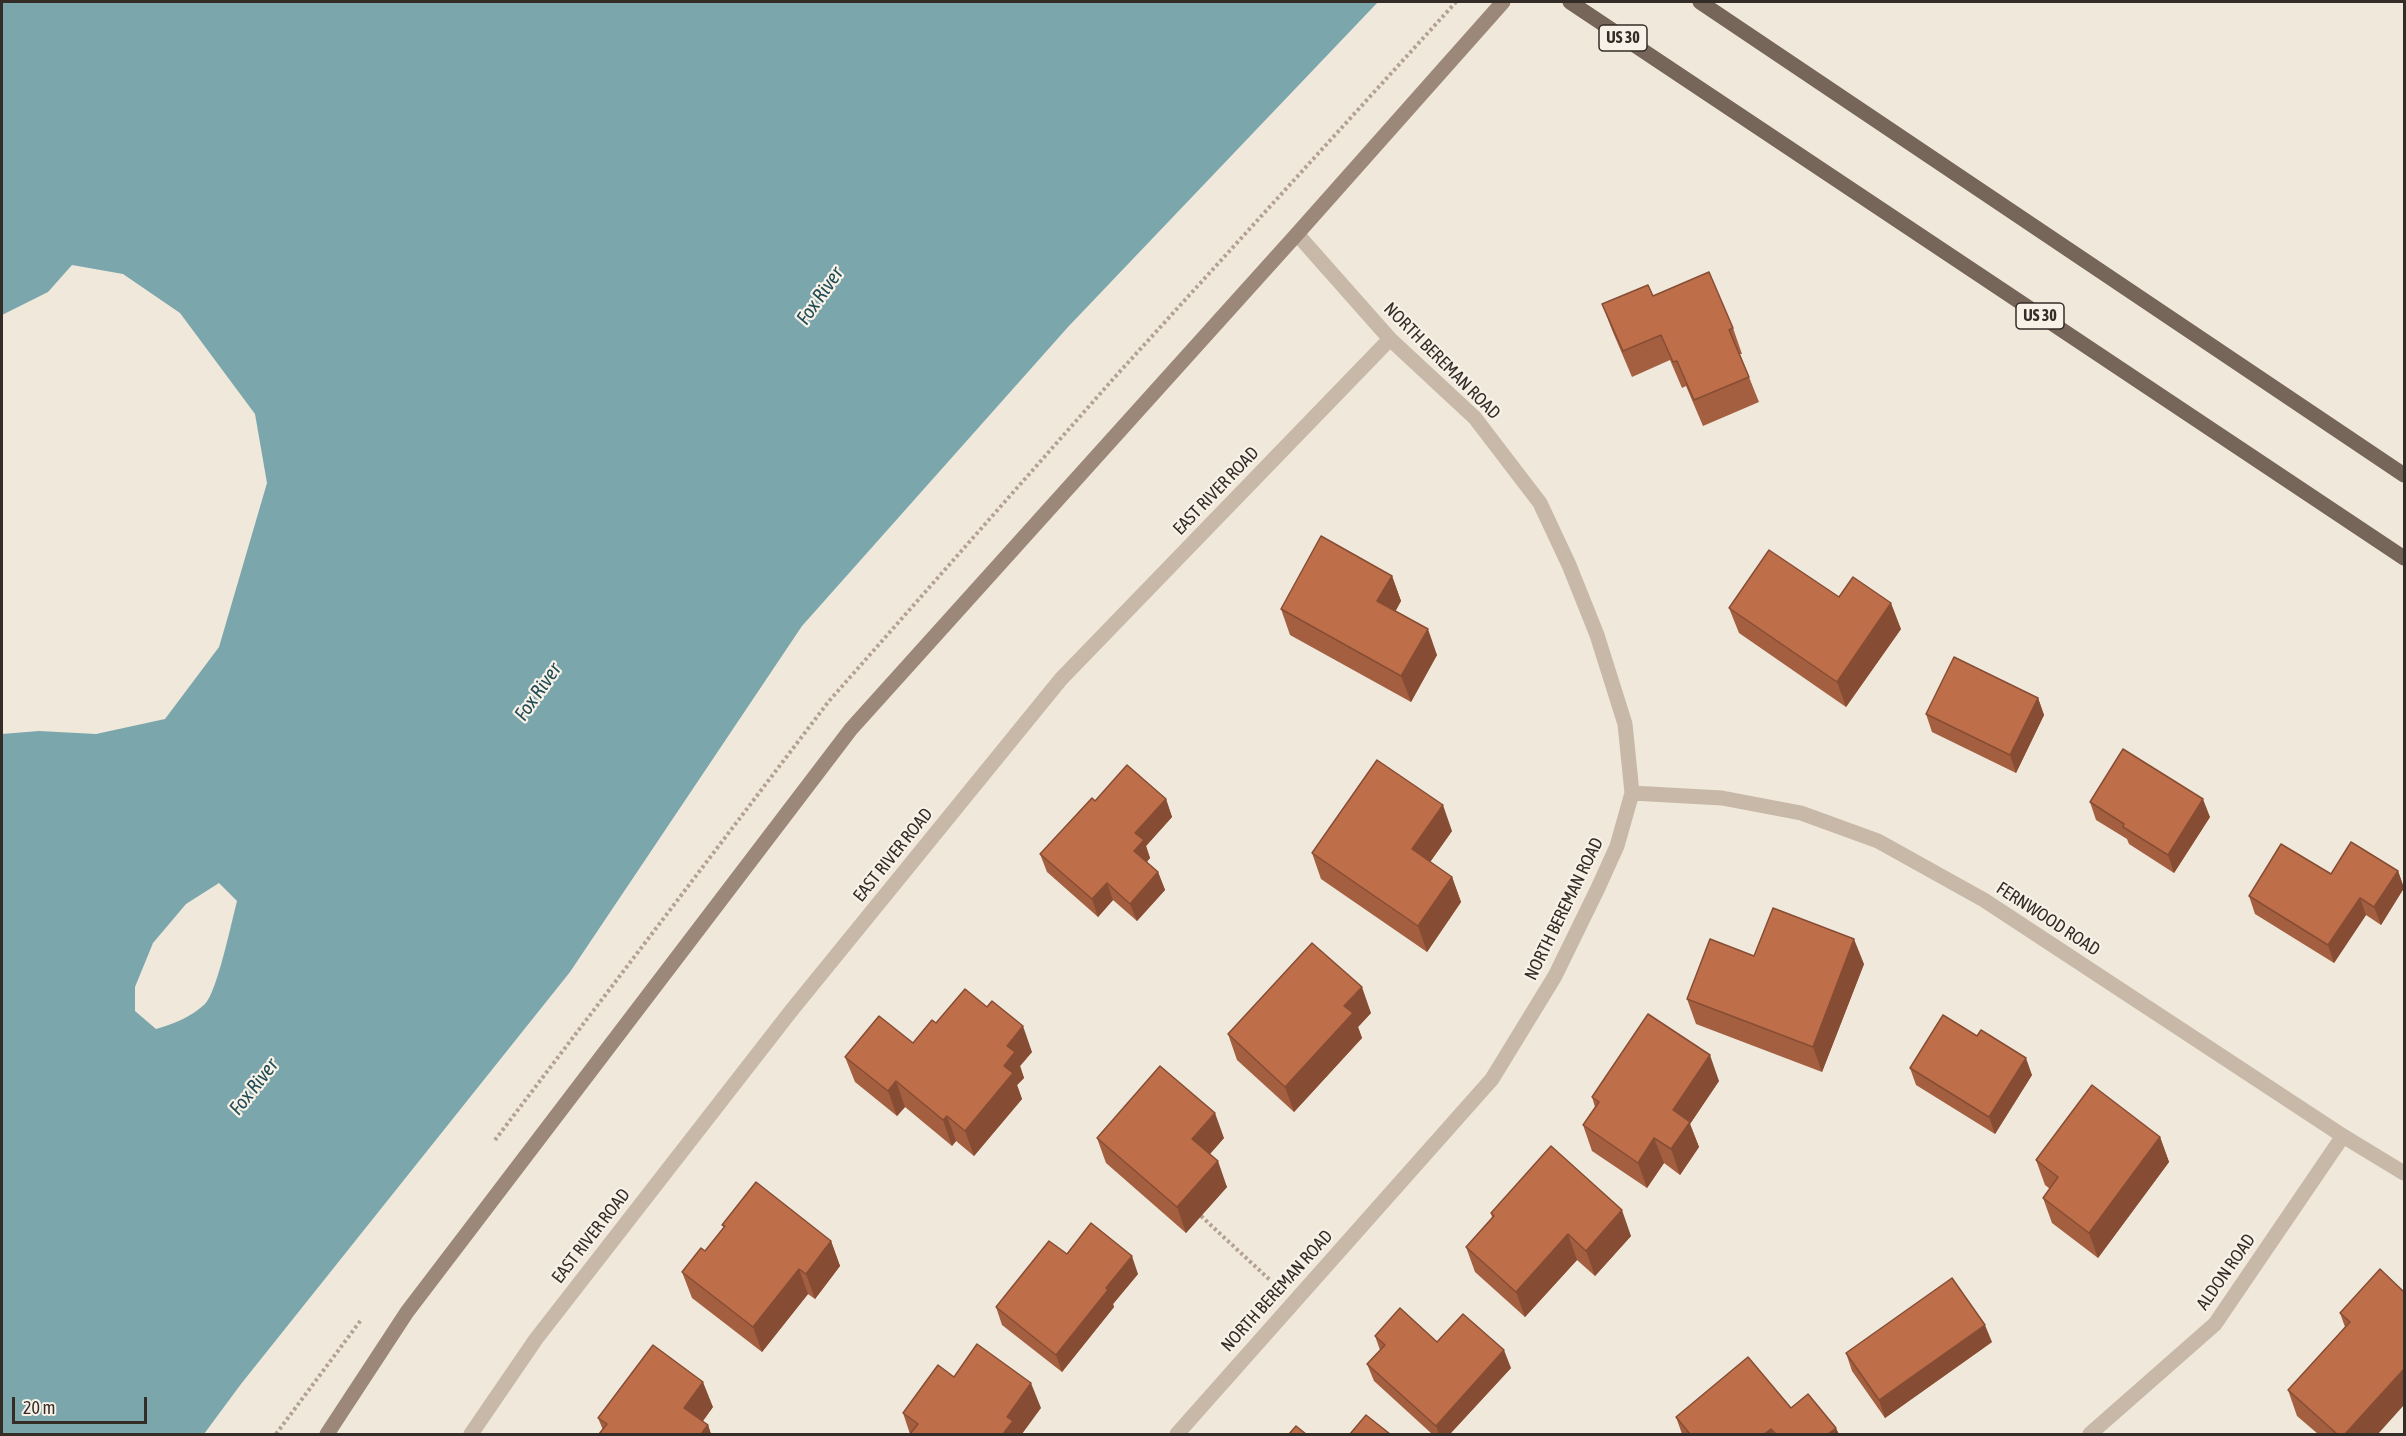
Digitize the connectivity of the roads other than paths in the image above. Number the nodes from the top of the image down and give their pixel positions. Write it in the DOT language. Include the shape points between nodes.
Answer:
graph roads {
  1 [pos="1503,2"];
  2 [pos="1570,2"];
  3 [pos="1700,2"];
  4 [pos="1297,234"];
  5 [pos="1390,339"];
  6 [pos="2404,475"];
  7 [pos="2404,558"];
  8 [pos="1632,793"];
  9 [pos="2343,1136"];
  10 [pos="2404,1173"];
  11 [pos="327,1434"];
  12 [pos="471,1434"];
  13 [pos="1177,1434"];
  14 [pos="2090,1434"];
  1 -- 4 [label="street"];
  2 -- 7 [label="main road, US 30"];
  3 -- 6 [label="main road"];
  4 -- 5 [label="street, NORTH BEREMAN ROAD"];
  4 -- 11 [label="street" via="851,729 407,1312"];
  5 -- 8 [label="street, NORTH BEREMAN ROAD" via="1475,418 1540,503 1597,635 1625,724"];
  5 -- 12 [label="street, EAST RIVER ROAD" via="1061,679 791,1011 536,1339"];
  8 -- 9 [label="street, FERNWOOD ROAD" via="1722,798 1789,811 1878,841 1984,900"];
  8 -- 13 [label="street, NORTH BEREMAN ROAD" via="1617,846 1555,976 1492,1079"];
  9 -- 10 [label="street, FERNWOOD ROAD"];
  9 -- 14 [label="street, ALDON ROAD" via="2215,1324"];
}
